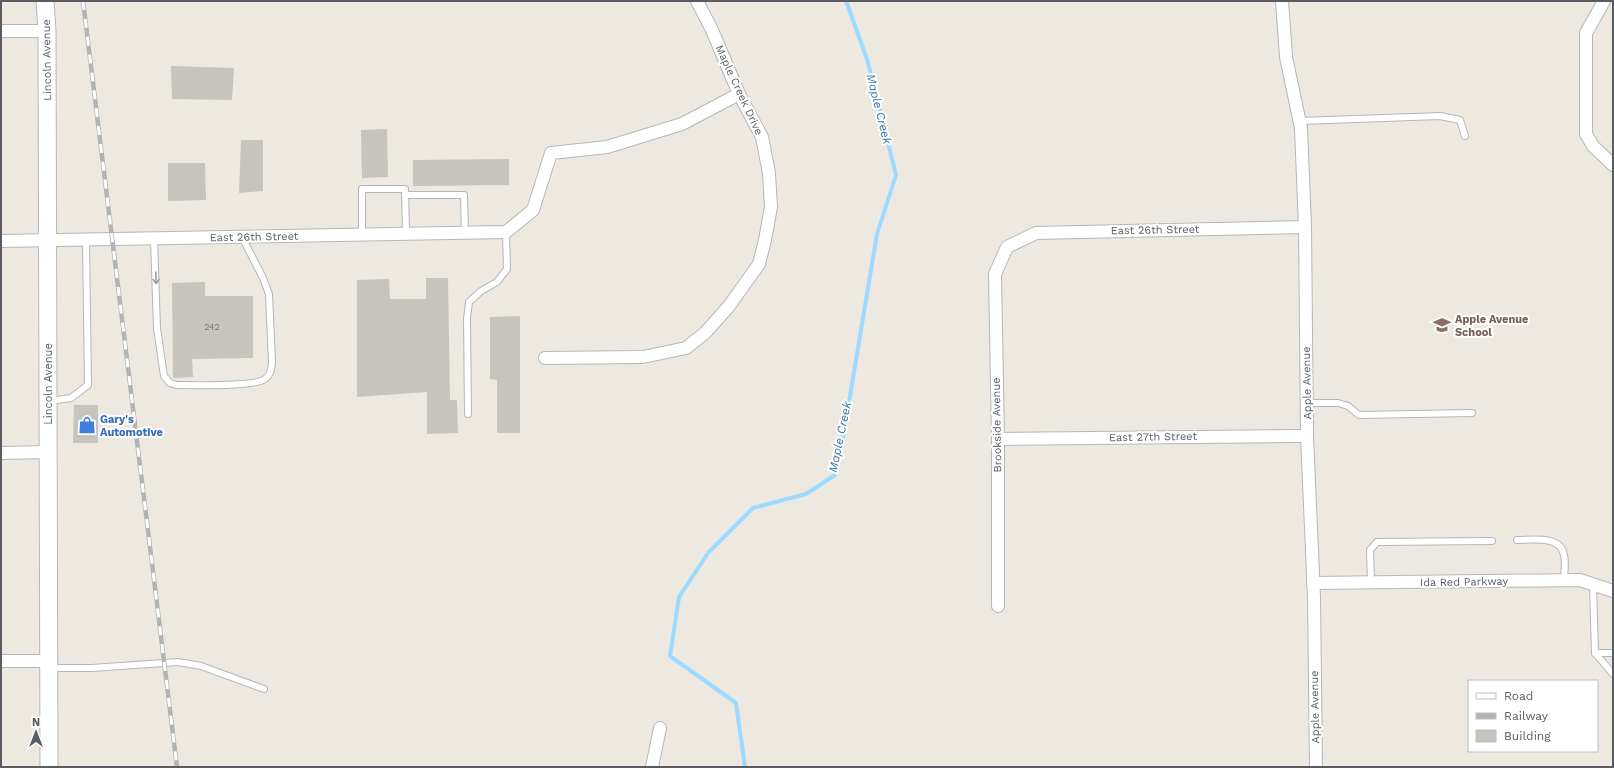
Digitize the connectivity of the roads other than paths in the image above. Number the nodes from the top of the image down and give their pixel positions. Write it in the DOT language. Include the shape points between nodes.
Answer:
graph roads {
  1 [pos="45,1"];
  2 [pos="697,1"];
  3 [pos="1282,1"];
  4 [pos="1604,1"];
  5 [pos="1,31"];
  6 [pos="47,31"];
  7 [pos="739,94"];
  8 [pos="1300,121"];
  9 [pos="1465,136"];
  10 [pos="1613,165"];
  11 [pos="405,195"];
  12 [pos="1305,227"];
  13 [pos="506,232"];
  14 [pos="464,233"];
  15 [pos="406,234"];
  16 [pos="362,235"];
  17 [pos="242,237"];
  18 [pos="154,238"];
  19 [pos="86,240"];
  20 [pos="1,241"];
  21 [pos="49,241"];
  22 [pos="1007,247"];
  23 [pos="546,358"];
  24 [pos="48,402"];
  25 [pos="1307,403"];
  26 [pos="1472,413"];
  27 [pos="468,414"];
  28 [pos="1307,436"];
  29 [pos="998,439"];
  30 [pos="1,452"];
  31 [pos="48,452"];
  32 [pos="1518,540"];
  33 [pos="1492,541"];
  34 [pos="1564,581"];
  35 [pos="1371,583"];
  36 [pos="1313,584"];
  37 [pos="1593,585"];
  38 [pos="1613,591"];
  39 [pos="998,606"];
  40 [pos="1595,653"];
  41 [pos="1613,653"];
  42 [pos="1,661"];
  43 [pos="48,665"];
  44 [pos="1613,674"];
  45 [pos="264,689"];
  46 [pos="660,728"];
  47 [pos="49,767"];
  48 [pos="652,767"];
  49 [pos="1316,767"];
  1 -- 6 [label="street, Lincoln Avenue"];
  2 -- 7 [label="street, Maple Creek Drive"];
  3 -- 8 [label="street, Apple Avenue" via="1286,57"];
  4 -- 10 [label="street" via="1586,33 1586,134 1593,146"];
  5 -- 6 [label="street"];
  6 -- 21 [label="street, Lincoln Avenue"];
  7 -- 13 [label="street" via="682,124 615,145 551,152 533,210"];
  7 -- 23 [label="street, Maple Creek Drive" via="762,137 769,173 771,207 759,264 729,306 705,333 686,348 643,357"];
  8 -- 9 [label="lane" via="1440,116 1460,120"];
  8 -- 12 [label="street, Apple Avenue"];
  11 -- 14 [label="lane" via="464,195"];
  11 -- 15 [label="lane"];
  11 -- 16 [label="lane" via="405,189 362,189"];
  12 -- 22 [label="street, East 26th Street" via="1036,233"];
  12 -- 25 [label="street, Apple Avenue"];
  13 -- 14 [label="street, East 26th Street"];
  13 -- 27 [label="lane" via="506,269 497,282 481,291 470,302 467,319"];
  14 -- 15 [label="street, East 26th Street"];
  15 -- 16 [label="street, East 26th Street"];
  16 -- 17 [label="street, East 26th Street"];
  17 -- 18 [label="street, East 26th Street"];
  18 -- 17 [label="lane, one-way" via="157,328 164,376 176,385 249,384 265,380 270,372 272,363 269,294"];
  18 -- 19 [label="street, East 26th Street"];
  19 -- 21 [label="street, East 26th Street"];
  19 -- 24 [label="lane" via="88,385 71,398"];
  20 -- 21 [label="street, East 26th Street"];
  21 -- 24 [label="street, Lincoln Avenue"];
  22 -- 29 [label="street, Brookside Avenue" via="995,274"];
  24 -- 31 [label="street, Lincoln Avenue"];
  25 -- 26 [label="lane" via="1338,403 1348,406 1359,415"];
  25 -- 28 [label="street, Apple Avenue"];
  28 -- 29 [label="street, East 27th Street"];
  28 -- 36 [label="street, Apple Avenue"];
  29 -- 39 [label="street, Brookside Avenue"];
  30 -- 31 [label="street"];
  31 -- 43 [label="street, Lincoln Avenue"];
  32 -- 34 [label="lane" via="1551,540 1559,544 1564,554"];
  33 -- 35 [label="lane" via="1377,542 1370,550"];
  34 -- 35 [label="street, Ida Red Parkway"];
  34 -- 37 [label="street, Ida Red Parkway" via="1580,580"];
  35 -- 36 [label="street, Ida Red Parkway"];
  36 -- 49 [label="street, Apple Avenue"];
  37 -- 38 [label="street, Ida Red Parkway"];
  37 -- 40 [label="lane"];
  40 -- 41 [label="lane"];
  40 -- 44 [label="lane"];
  42 -- 43 [label="street"];
  43 -- 45 [label="lane" via="92,668 178,662 200,666"];
  43 -- 47 [label="street, Lincoln Avenue"];
  46 -- 48 [label="street"];
}
